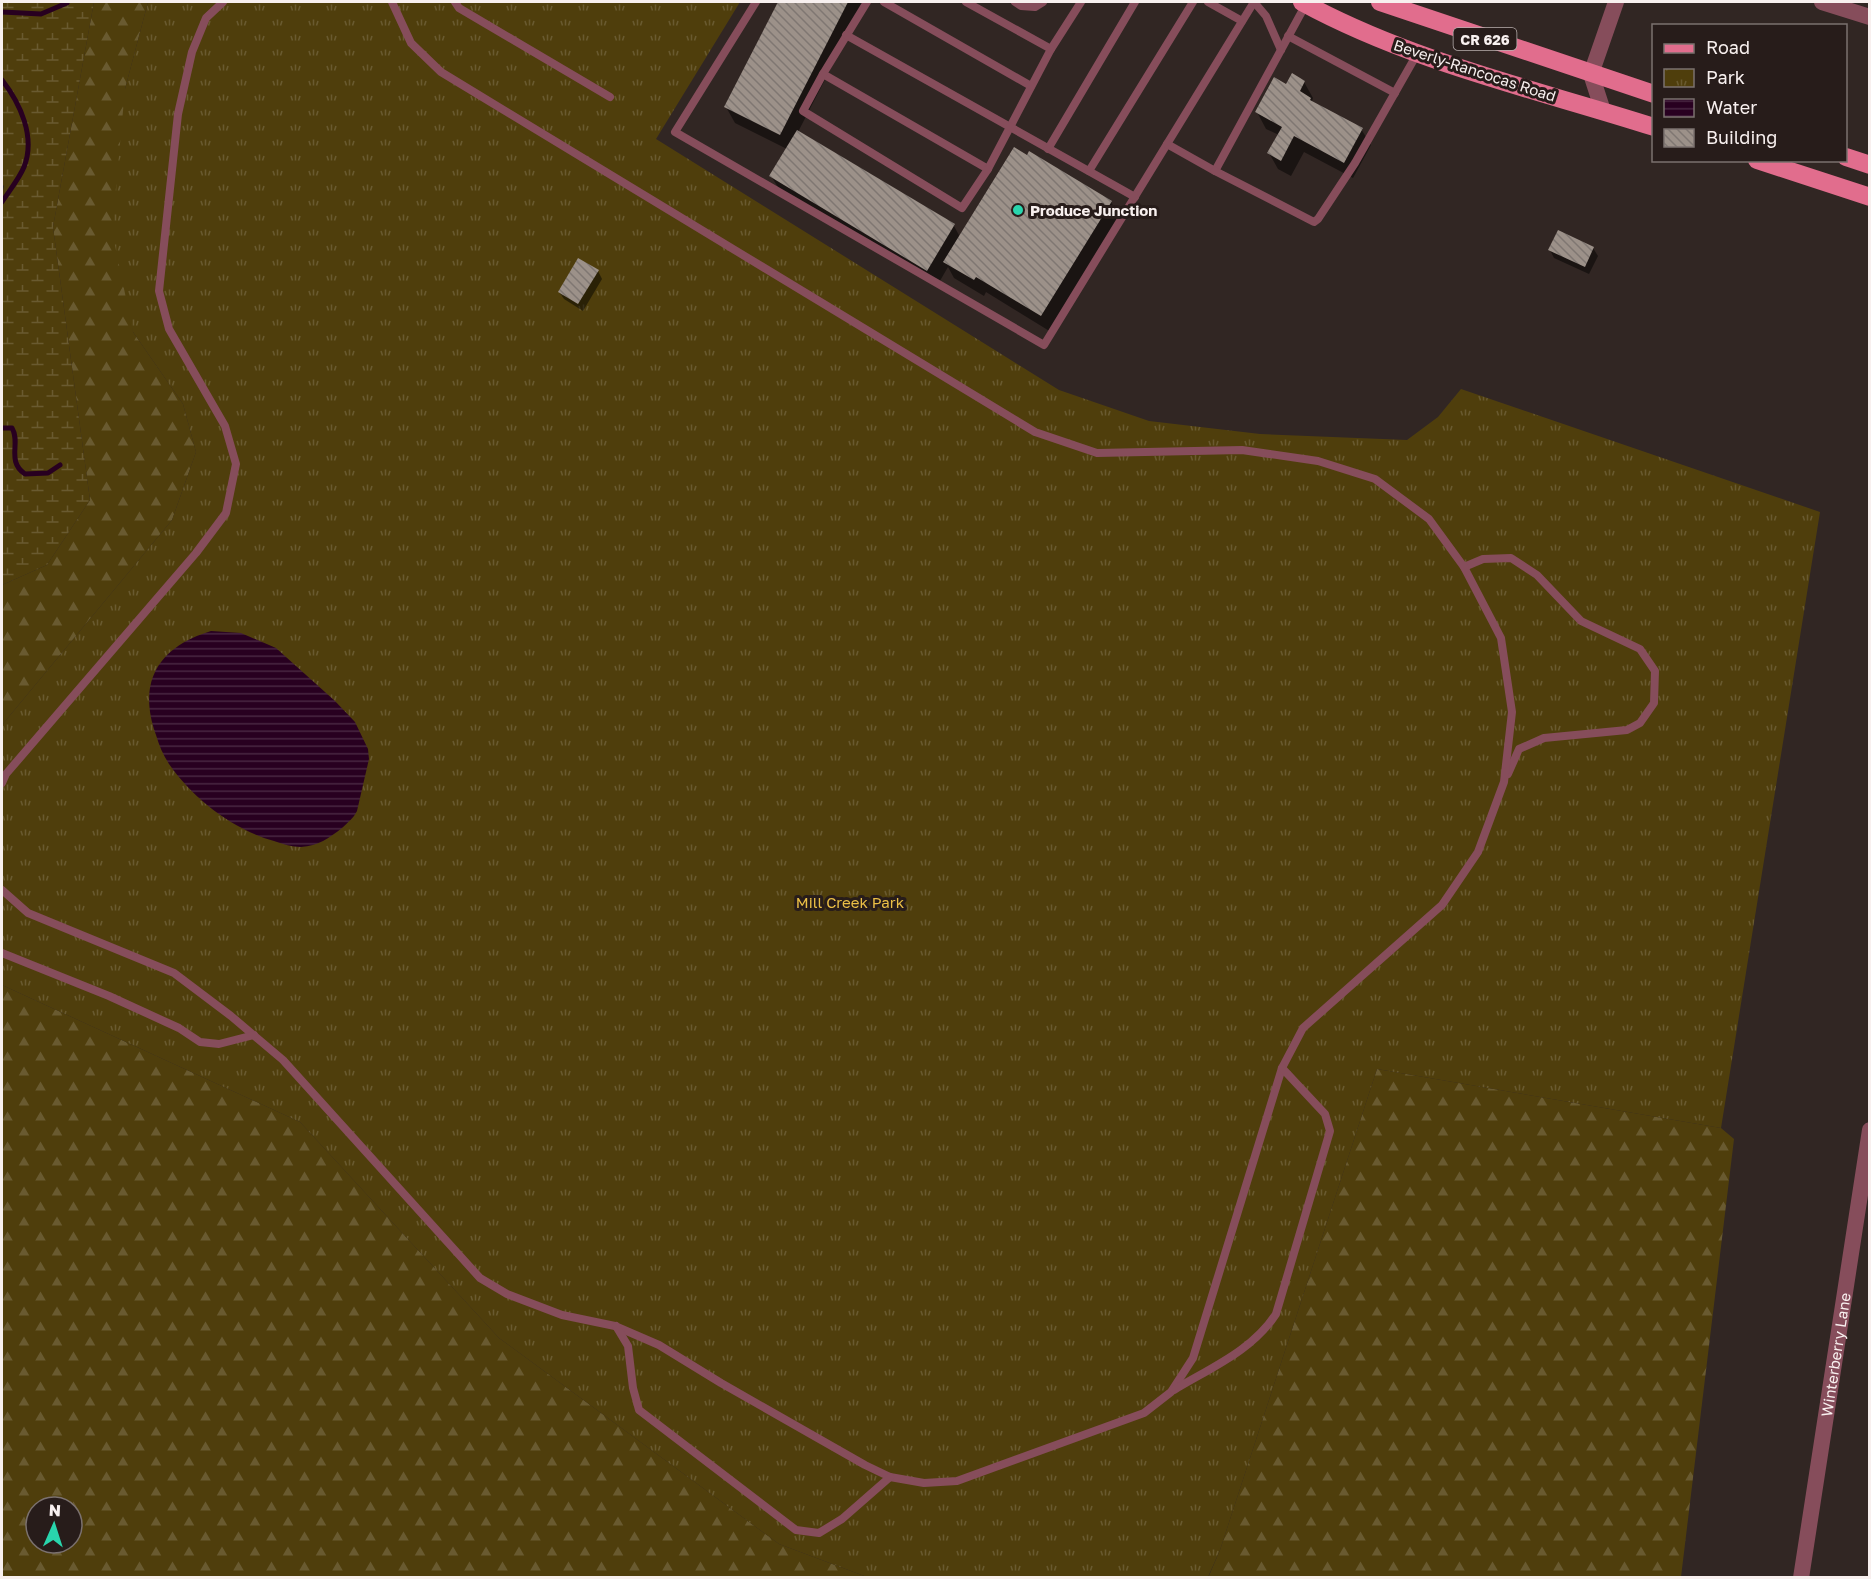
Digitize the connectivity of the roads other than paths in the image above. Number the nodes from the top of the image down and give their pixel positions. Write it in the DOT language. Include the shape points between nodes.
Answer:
graph roads {
  1 [pos="223,2"];
  2 [pos="392,2"];
  3 [pos="455,2"];
  4 [pos="756,2"];
  5 [pos="867,2"];
  6 [pos="884,2"];
  7 [pos="968,2"];
  8 [pos="1015,2"];
  9 [pos="1043,2"];
  10 [pos="1081,2"];
  11 [pos="1135,2"];
  12 [pos="1193,2"];
  13 [pos="1208,2"];
  14 [pos="1254,2"];
  15 [pos="1380,2"];
  16 [pos="1616,2"];
  17 [pos="1822,2"];
  18 [pos="1304,3"];
  19 [pos="1869,17"];
  20 [pos="1242,21"];
  21 [pos="846,35"];
  22 [pos="1288,36"];
  23 [pos="1051,49"];
  24 [pos="1281,50"];
  25 [pos="1417,54"];
  26 [pos="823,74"];
  27 [pos="1591,74"];
  28 [pos="1031,86"];
  29 [pos="1395,93"];
  30 [pos="1652,94"];
  31 [pos="610,97"];
  32 [pos="1603,111"];
  33 [pos="1010,127"];
  34 [pos="1652,127"];
  35 [pos="1167,144"];
  36 [pos="1048,149"];
  37 [pos="1847,158"];
  38 [pos="1763,162"];
  39 [pos="1869,165"];
  40 [pos="988,169"];
  41 [pos="1089,171"];
  42 [pos="1215,171"];
  43 [pos="1135,197"];
  44 [pos="1869,197"];
  45 [pos="1464,567"];
  46 [pos="1504,782"];
  47 [pos="2,783"];
  48 [pos="2,893"];
  49 [pos="2,953"];
  50 [pos="254,1035"];
  51 [pos="1282,1068"];
  52 [pos="1869,1130"];
  53 [pos="615,1326"];
  54 [pos="1171,1392"];
  55 [pos="890,1477"];
  56 [pos="1801,1578"];
  1 -- 47 [label="lane" via="206,18 197,40 178,114 159,291 169,328 228,435 236,464 226,513"];
  2 -- 45 [label="lane" via="411,43 441,72 1035,432 1097,453 1242,450 1318,461 1364,475 1429,519"];
  3 -- 31 [label="lane" via="459,8"];
  4 -- 43 [label="lane" via="675,132 1044,345"];
  5 -- 21 [label="lane"];
  6 -- 28 [label="lane"];
  7 -- 23 [label="lane"];
  8 -- 9 [label="lane" via="1035,7"];
  10 -- 23 [label="lane"];
  11 -- 36 [label="lane"];
  12 -- 41 [label="lane"];
  13 -- 20 [label="lane"];
  14 -- 20 [label="lane"];
  14 -- 24 [label="lane" via="1266,16"];
  15 -- 27 [label="main road, CR 626"];
  16 -- 27 [label="street"];
  17 -- 19 [label="street"];
  18 -- 22 [label="lane"];
  18 -- 25 [label="main road, Beverly-Rancocas Road / CR 626"];
  20 -- 35 [label="lane"];
  21 -- 26 [label="lane"];
  21 -- 33 [label="lane"];
  22 -- 24 [label="lane"];
  22 -- 29 [label="lane"];
  23 -- 28 [label="lane"];
  24 -- 42 [label="lane"];
  25 -- 29 [label="lane"];
  25 -- 32 [label="main road, Beverly-Rancocas Road / CR 626"];
  26 -- 40 [label="lane"];
  26 -- 40 [label="lane" via="803,111 962,208"];
  27 -- 30 [label="main road, CR 626"];
  27 -- 32 [label="street"];
  28 -- 33 [label="lane"];
  29 -- 42 [label="lane" via="1355,163 1314,222"];
  32 -- 34 [label="main road, Beverly-Rancocas Road / CR 626"];
  33 -- 36 [label="lane"];
  33 -- 40 [label="lane"];
  35 -- 42 [label="lane"];
  35 -- 43 [label="lane"];
  36 -- 41 [label="lane"];
  37 -- 39 [label="main road"];
  38 -- 44 [label="main road"];
  41 -- 43 [label="lane"];
  45 -- 46 [label="lane" via="1501,638 1512,712"];
  45 -- 46 [label="lane" via="1483,559 1511,558 1537,575 1581,621 1640,649 1654,671 1654,703 1640,723 1627,730 1544,738 1519,749"];
  46 -- 51 [label="lane" via="1478,852 1442,905 1303,1028"];
  48 -- 50 [label="lane" via="28,913 174,973"];
  49 -- 50 [label="lane" via="109,996 179,1028 200,1042 219,1044"];
  50 -- 53 [label="lane" via="283,1060 480,1278 507,1294 562,1315"];
  51 -- 54 [label="lane" via="1193,1358"];
  51 -- 54 [label="lane" via="1325,1114 1330,1131 1276,1314 1247,1347"];
  52 -- 56 [label="street, Winterberry Lane"];
  53 -- 55 [label="lane" via="659,1345"];
  53 -- 55 [label="lane" via="628,1346 639,1410 796,1530 819,1533 842,1519"];
  54 -- 55 [label="lane" via="1144,1413 957,1481 924,1483"];
}
